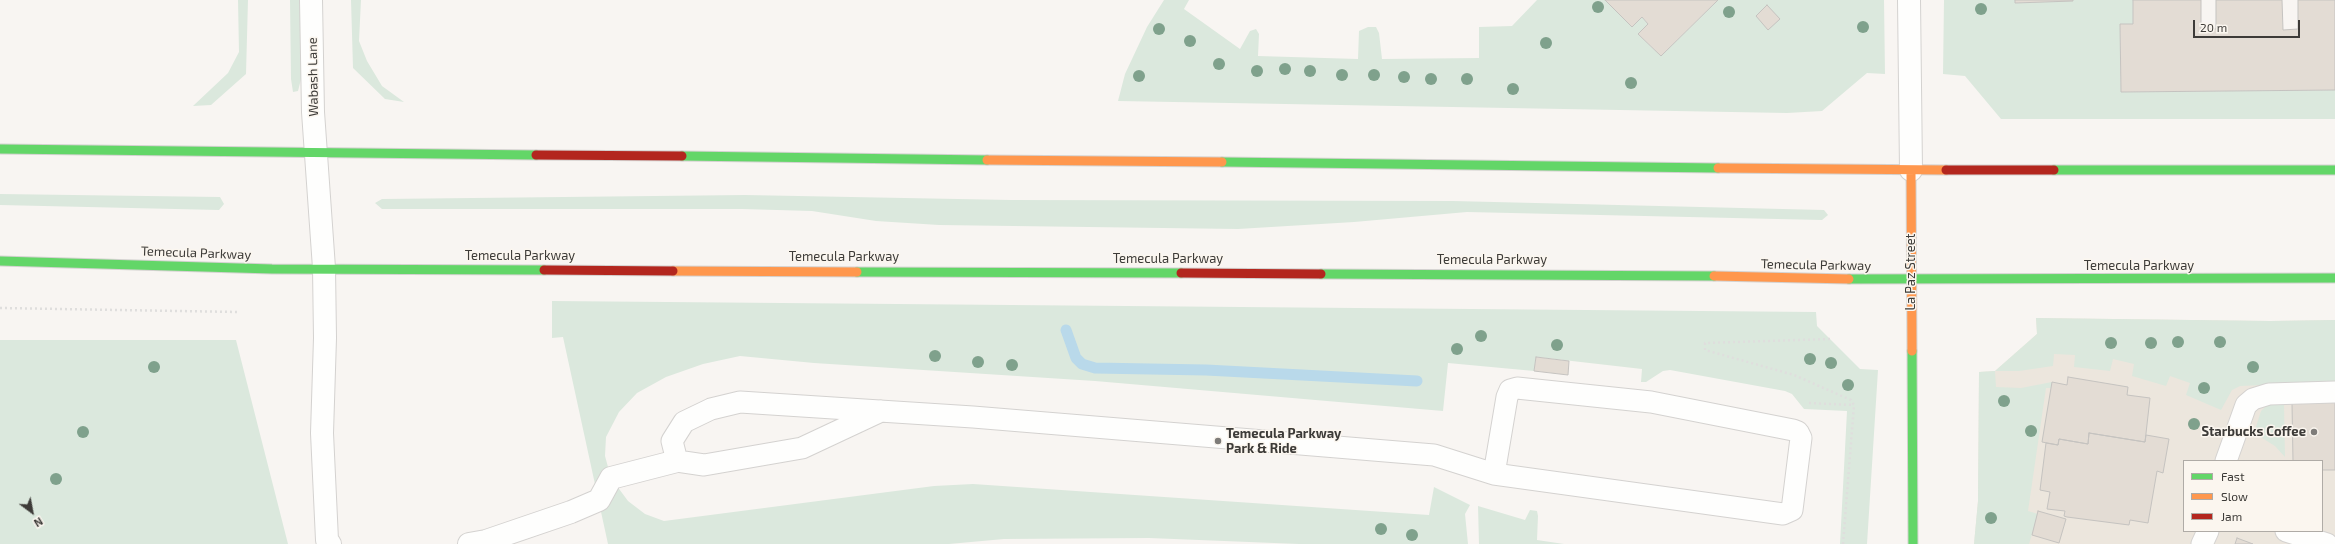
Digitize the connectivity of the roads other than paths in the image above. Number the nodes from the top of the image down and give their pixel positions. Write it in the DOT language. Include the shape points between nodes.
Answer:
graph roads {
  1 [pos="311,0"];
  2 [pos="1909,0"];
  3 [pos="0,149"];
  4 [pos="316,153"];
  5 [pos="1911,170"];
  6 [pos="2335,170"];
  7 [pos="0,261"];
  8 [pos="324,268"];
  9 [pos="2335,278"];
  10 [pos="1911,280"];
  11 [pos="2335,392"];
  12 [pos="881,411"];
  13 [pos="2228,454"];
  14 [pos="677,461"];
  15 [pos="1494,474"];
  16 [pos="2208,532"];
  17 [pos="2289,532"];
  18 [pos="330,544"];
  19 [pos="469,544"];
  20 [pos="1913,544"];
  21 [pos="2202,544"];
  22 [pos="2327,544"];
  1 -- 4 [label="street, Wabash Lane" via="312,112"];
  2 -- 5 [label="street, La Paz Street"];
  3 -- 4 [label="main road"];
  4 -- 5 [label="main road"];
  4 -- 8 [label="street, Wabash Lane"];
  5 -- 6 [label="main road"];
  5 -- 10 [label="main road, La Paz Street"];
  7 -- 8 [label="main road, Temecula Parkway" via="272,269"];
  8 -- 10 [label="main road, Temecula Parkway" via="1651,274"];
  8 -- 18 [label="street, Wabash Lane" via="322,433 327,540"];
  9 -- 10 [label="main road, Temecula Parkway"];
  10 -- 20 [label="main road, La Paz Street"];
  11 -- 13 [label="lane" via="2269,394 2253,399 2246,405"];
  12 -- 14 [label="lane" via="802,448 704,465"];
  12 -- 14 [label="lane" via="740,402 711,409 684,422 672,441"];
  12 -- 15 [label="lane" via="1434,455"];
  14 -- 19 [label="street" via="611,478 600,500 493,539"];
  15 -- 15 [label="lane" via="1783,514 1792,510 1801,438 1798,432 1793,430 1651,402 1517,388 1510,390 1507,397"];
  16 -- 21 [label="lane"];
  17 -- 22 [label="lane"];
}
